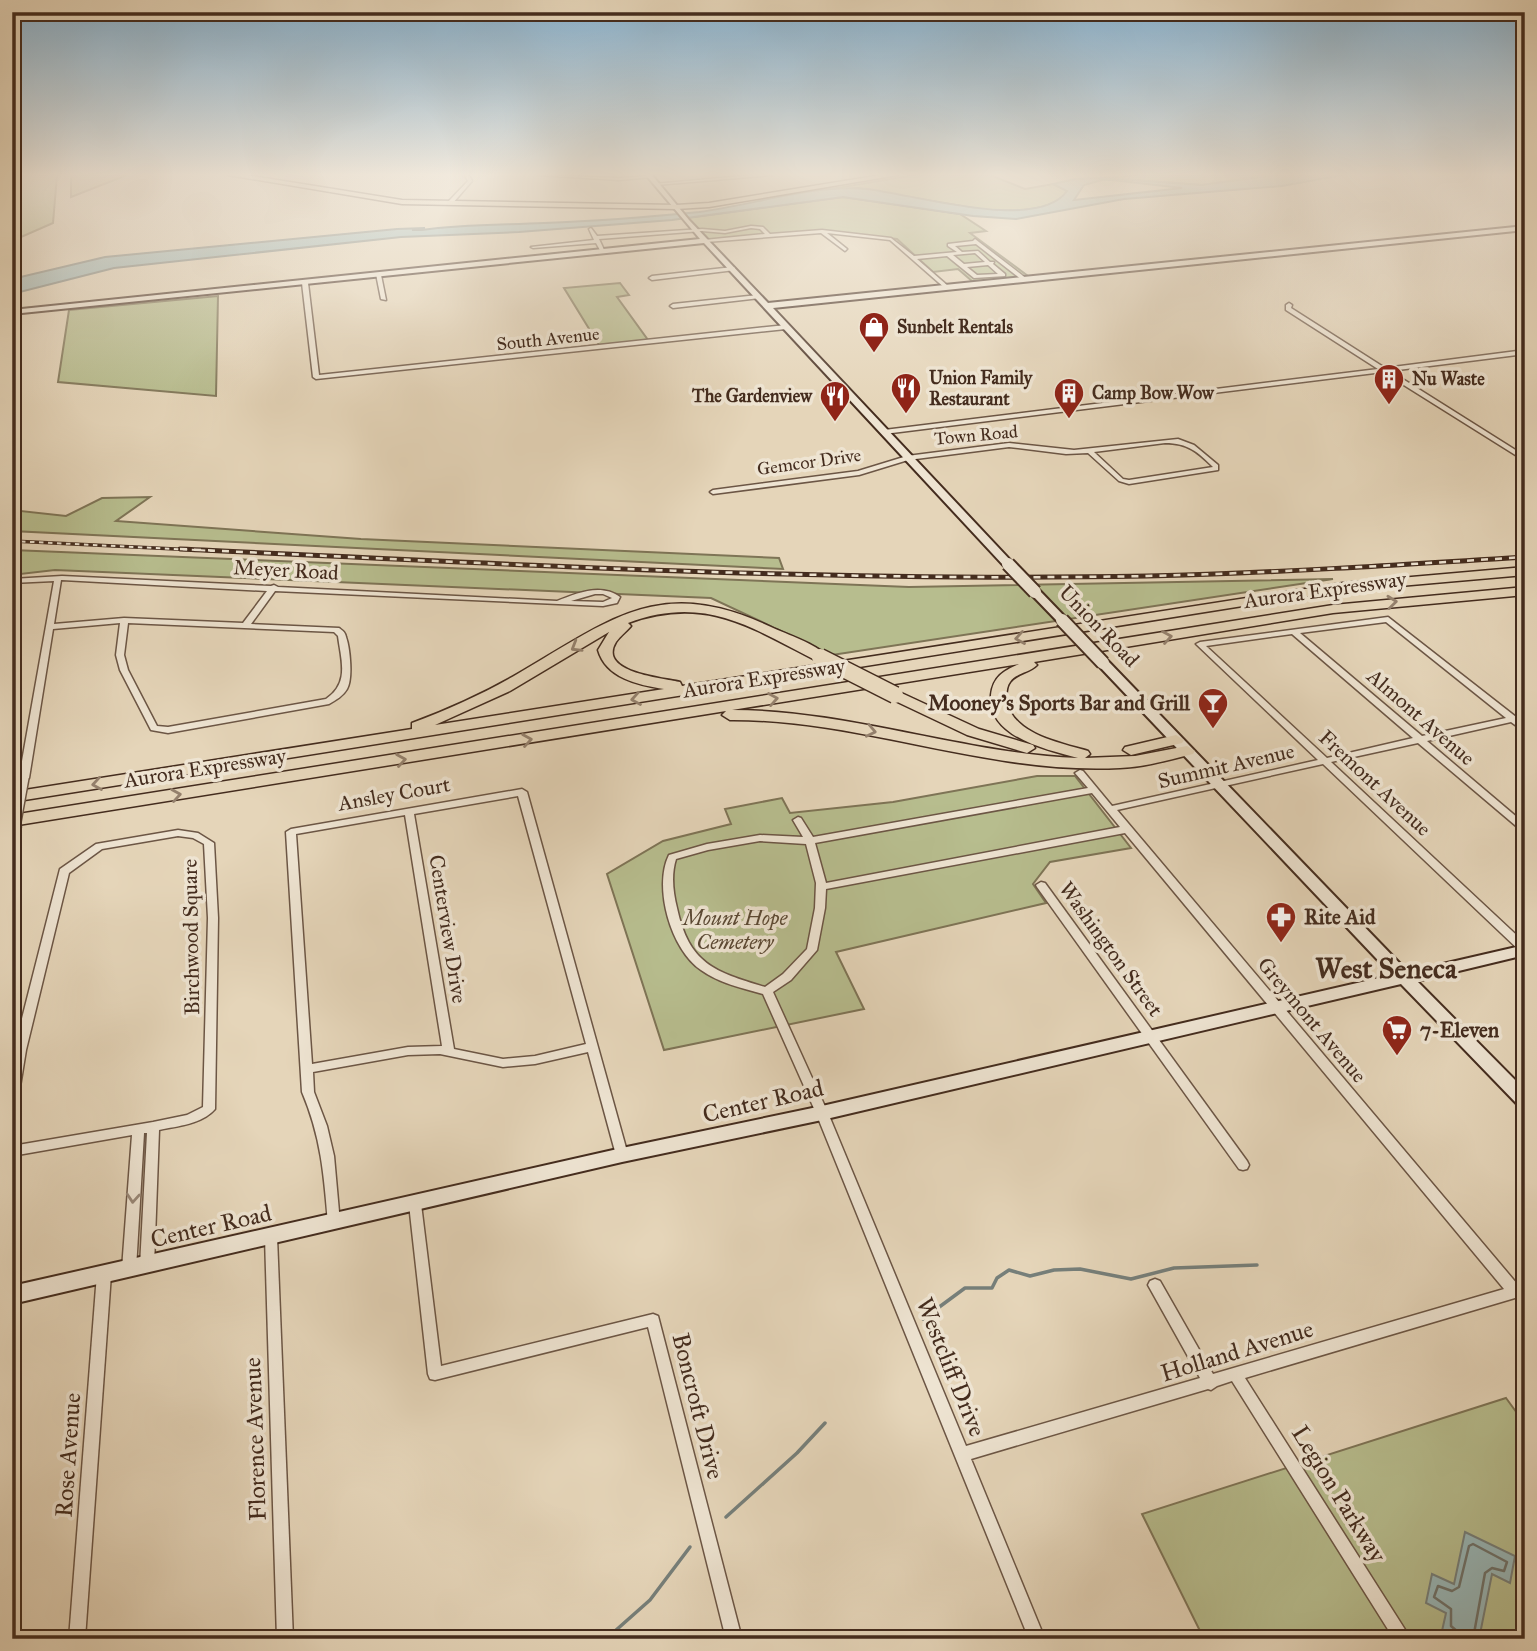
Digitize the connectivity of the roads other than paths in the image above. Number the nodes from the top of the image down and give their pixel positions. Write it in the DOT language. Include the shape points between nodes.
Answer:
graph roads {
  1 [pos="603,252"];
  2 [pos="717,252"];
  3 [pos="905,252"];
  4 [pos="975,252"];
  5 [pos="976,252"];
  6 [pos="990,252"];
  7 [pos="1289,252"];
  8 [pos="961,253"];
  9 [pos="948,254"];
  10 [pos="912,258"];
  11 [pos="1003,262"];
  12 [pos="990,263"];
  13 [pos="961,266"];
  14 [pos="733,269"];
  15 [pos="378,275"];
  16 [pos="652,278"];
  17 [pos="1024,279"];
  18 [pos="305,283"];
  19 [pos="946,287"];
  20 [pos="758,297"];
  21 [pos="384,299"];
  22 [pos="1289,305"];
  23 [pos="673,306"];
  24 [pos="766,306"];
  25 [pos="12,312"];
  26 [pos="786,327"];
  27 [pos="1525,352"];
  28 [pos="1383,369"];
  29 [pos="884,432"];
  30 [pos="1089,451"];
  31 [pos="907,458"];
  32 [pos="1525,459"];
  33 [pos="713,492"];
  34 [pos="1525,571"];
  35 [pos="58,578"];
  36 [pos="12,581"];
  37 [pos="274,587"];
  38 [pos="1525,591"];
  39 [pos="558,603"];
  40 [pos="124,620"];
  41 [pos="246,625"];
  42 [pos="51,627"];
  43 [pos="1294,632"];
  44 [pos="1059,654"];
  45 [pos="815,658"];
  46 [pos="727,684"];
  47 [pos="889,695"];
  48 [pos="657,719"];
  49 [pos="1512,719"];
  50 [pos="1525,729"];
  51 [pos="1420,740"];
  52 [pos="1181,745"];
  53 [pos="330,748"];
  54 [pos="1082,754"];
  55 [pos="1037,759"];
  56 [pos="1326,762"];
  57 [pos="1080,773"];
  58 [pos="1220,785"];
  59 [pos="1094,790"];
  60 [pos="12,797"];
  61 [pos="1110,809"];
  62 [pos="410,811"];
  63 [pos="798,820"];
  64 [pos="12,821"];
  65 [pos="1127,829"];
  66 [pos="1525,829"];
  67 [pos="12,841"];
  68 [pos="810,841"];
  69 [pos="1041,885"];
  70 [pos="821,887"];
  71 [pos="1525,949"];
  72 [pos="1404,977"];
  73 [pos="766,991"];
  74 [pos="1277,1007"];
  75 [pos="1149,1036"];
  76 [pos="592,1048"];
  77 [pos="449,1053"];
  78 [pos="307,1069"];
  79 [pos="12,1098"];
  80 [pos="1525,1101"];
  81 [pos="822,1113"];
  82 [pos="153,1128"];
  83 [pos="138,1130"];
  84 [pos="12,1151"];
  85 [pos="622,1155"];
  86 [pos="1243,1165"];
  87 [pos="415,1204"];
  88 [pos="334,1223"];
  89 [pos="271,1237"];
  90 [pos="138,1267"];
  91 [pos="104,1275"];
  92 [pos="1155,1285"];
  93 [pos="1520,1290"];
  94 [pos="12,1295"];
  95 [pos="1236,1375"];
  96 [pos="1211,1383"];
  97 [pos="963,1454"];
  98 [pos="77,1639"];
  99 [pos="285,1639"];
  100 [pos="734,1639"];
  101 [pos="1037,1639"];
  102 [pos="1403,1639"];
  1 -- 15 [label="main road"];
  2 -- 14 [label="main road, Union Road"];
  3 -- 10 [label="street"];
  4 -- 8 [label="street"];
  5 -- 12 [label="street"];
  6 -- 11 [label="street"];
  7 -- 17 [label="main road"];
  8 -- 9 [label="street"];
  9 -- 10 [label="street"];
  9 -- 13 [label="street"];
  10 -- 19 [label="street"];
  11 -- 12 [label="street"];
  11 -- 17 [label="street"];
  12 -- 13 [label="street"];
  12 -- 13 [label="street" via="1003,275 976,277"];
  14 -- 16 [label="street"];
  14 -- 20 [label="main road, Union Road"];
  15 -- 18 [label="main road"];
  15 -- 21 [label="street"];
  17 -- 19 [label="main road"];
  18 -- 25 [label="main road"];
  18 -- 26 [label="street, South Avenue" via="316,377"];
  19 -- 24 [label="main road"];
  20 -- 23 [label="street"];
  20 -- 24 [label="main road, Union Road"];
  22 -- 28 [label="street" via="1288,309"];
  24 -- 26 [label="main road, Union Road"];
  26 -- 29 [label="main road, Union Road"];
  27 -- 28 [label="street"];
  28 -- 29 [label="street"];
  28 -- 32 [label="street"];
  29 -- 31 [label="main road, Union Road"];
  30 -- 30 [label="street, Town Road" via="1178,441 1192,446 1216,469 1129,482"];
  30 -- 31 [label="street, Town Road" via="1052,452 1009,445"];
  31 -- 33 [label="street, Gemcor Drive" via="859,473"];
  31 -- 52 [label="main road, Union Road, bridge"];
  34 -- 46 [label="highway, Aurora Expressway, one-way" via="1343,587"];
  35 -- 36 [label="street, Meyer Road"];
  35 -- 37 [label="street, Meyer Road"];
  35 -- 42 [label="street"];
  37 -- 39 [label="street, Meyer Road"];
  37 -- 41 [label="street"];
  44 -- 38 [label="highway, Aurora Expressway, one-way" via="1333,609"];
  39 -- 39 [label="street, Meyer Road" via="594,592 616,597 604,604"];
  40 -- 41 [label="street"];
  40 -- 41 [label="street" via="120,655 124,670 154,728 167,730 329,701 341,695 347,686 342,635 336,630"];
  40 -- 42 [label="street"];
  42 -- 67 [label="street, bridge"];
  43 -- 49 [label="street" via="1388,619"];
  43 -- 51 [label="street, Almont Avenue"];
  43 -- 56 [label="street, Fremont Avenue" via="1200,644"];
  48 -- 44 [label="highway, Aurora Expressway, one-way"];
  44 -- 54 [label="highway" via="1001,682 998,706 1017,732"];
  45 -- 46 [label="highway" via="732,620 698,611 649,613 613,633 607,644 614,668 645,683"];
  45 -- 47 [label="highway"];
  45 -- 53 [label="highway, one-way" via="719,611 680,606 648,610 623,619 504,689 453,713"];
  46 -- 53 [label="highway, Aurora Expressway, one-way"];
  47 -- 54 [label="highway" via="1016,746"];
  47 -- 55 [label="highway" via="955,731"];
  48 -- 55 [label="highway, one-way" via="747,714 787,717"];
  64 -- 48 [label="highway, Aurora Expressway, one-way"];
  49 -- 50 [label="street"];
  49 -- 51 [label="street, Summit Avenue"];
  51 -- 56 [label="street, Summit Avenue"];
  51 -- 66 [label="street, Almont Avenue"];
  52 -- 54 [label="highway"];
  52 -- 55 [label="highway" via="1121,763"];
  52 -- 58 [label="main road, Union Road"];
  53 -- 60 [label="highway, Aurora Expressway, one-way"];
  56 -- 58 [label="street, Summit Avenue"];
  56 -- 71 [label="street, Fremont Avenue"];
  57 -- 59 [label="street, Greymont Avenue"];
  58 -- 61 [label="street, Summit Avenue"];
  58 -- 72 [label="main road, Union Road"];
  59 -- 61 [label="street, Greymont Avenue"];
  59 -- 68 [label="street"];
  61 -- 65 [label="street, Greymont Avenue"];
  62 -- 76 [label="street, Ansley Court" via="522,792"];
  62 -- 77 [label="street, Centerview Drive"];
  62 -- 78 [label="street, Ansley Court" via="291,832"];
  63 -- 68 [label="street"];
  65 -- 70 [label="street"];
  65 -- 74 [label="street, Greymont Avenue"];
  68 -- 70 [label="street"];
  68 -- 73 [label="street" via="760,838 707,847 672,857 667,867 669,901 696,961 725,978"];
  69 -- 75 [label="street, Washington Street"];
  70 -- 73 [label="street" via="812,950 787,977"];
  71 -- 72 [label="main road, Center Road"];
  72 -- 74 [label="main road, Center Road"];
  72 -- 80 [label="main road, Union Road"];
  73 -- 81 [label="street, Westcliff Drive"];
  74 -- 75 [label="main road, Center Road"];
  74 -- 93 [label="street, Greymont Avenue"];
  75 -- 81 [label="main road, Center Road"];
  75 -- 86 [label="street, Washington Street"];
  76 -- 77 [label="street" via="511,1063"];
  76 -- 85 [label="street, Ansley Court"];
  77 -- 78 [label="street" via="394,1052"];
  78 -- 88 [label="street, Ansley Court" via="308,1091 328,1148"];
  79 -- 82 [label="street, Birchwood Square" via="64,871 99,846 178,833 195,835 209,843 213,918 209,1109"];
  81 -- 85 [label="main road, Center Road"];
  81 -- 97 [label="street, Westcliff Drive"];
  82 -- 83 [label="street, Birchwood Square"];
  82 -- 90 [label="street"];
  83 -- 84 [label="street, Birchwood Square"];
  83 -- 90 [label="street, one-way"];
  85 -- 87 [label="main road, Center Road"];
  87 -- 88 [label="main road, Center Road"];
  87 -- 100 [label="street, Boncroft Drive" via="435,1374 653,1320"];
  88 -- 89 [label="main road, Center Road"];
  89 -- 90 [label="main road, Center Road"];
  89 -- 99 [label="street, Florence Avenue"];
  90 -- 91 [label="main road, Center Road"];
  91 -- 94 [label="main road, Center Road"];
  91 -- 98 [label="street, Rose Avenue"];
  92 -- 96 [label="street"];
  93 -- 95 [label="street, Holland Avenue"];
  95 -- 96 [label="street, Holland Avenue"];
  95 -- 102 [label="street, Legion Parkway"];
  96 -- 97 [label="street, Holland Avenue"];
  97 -- 101 [label="street, Westcliff Drive"];
}
